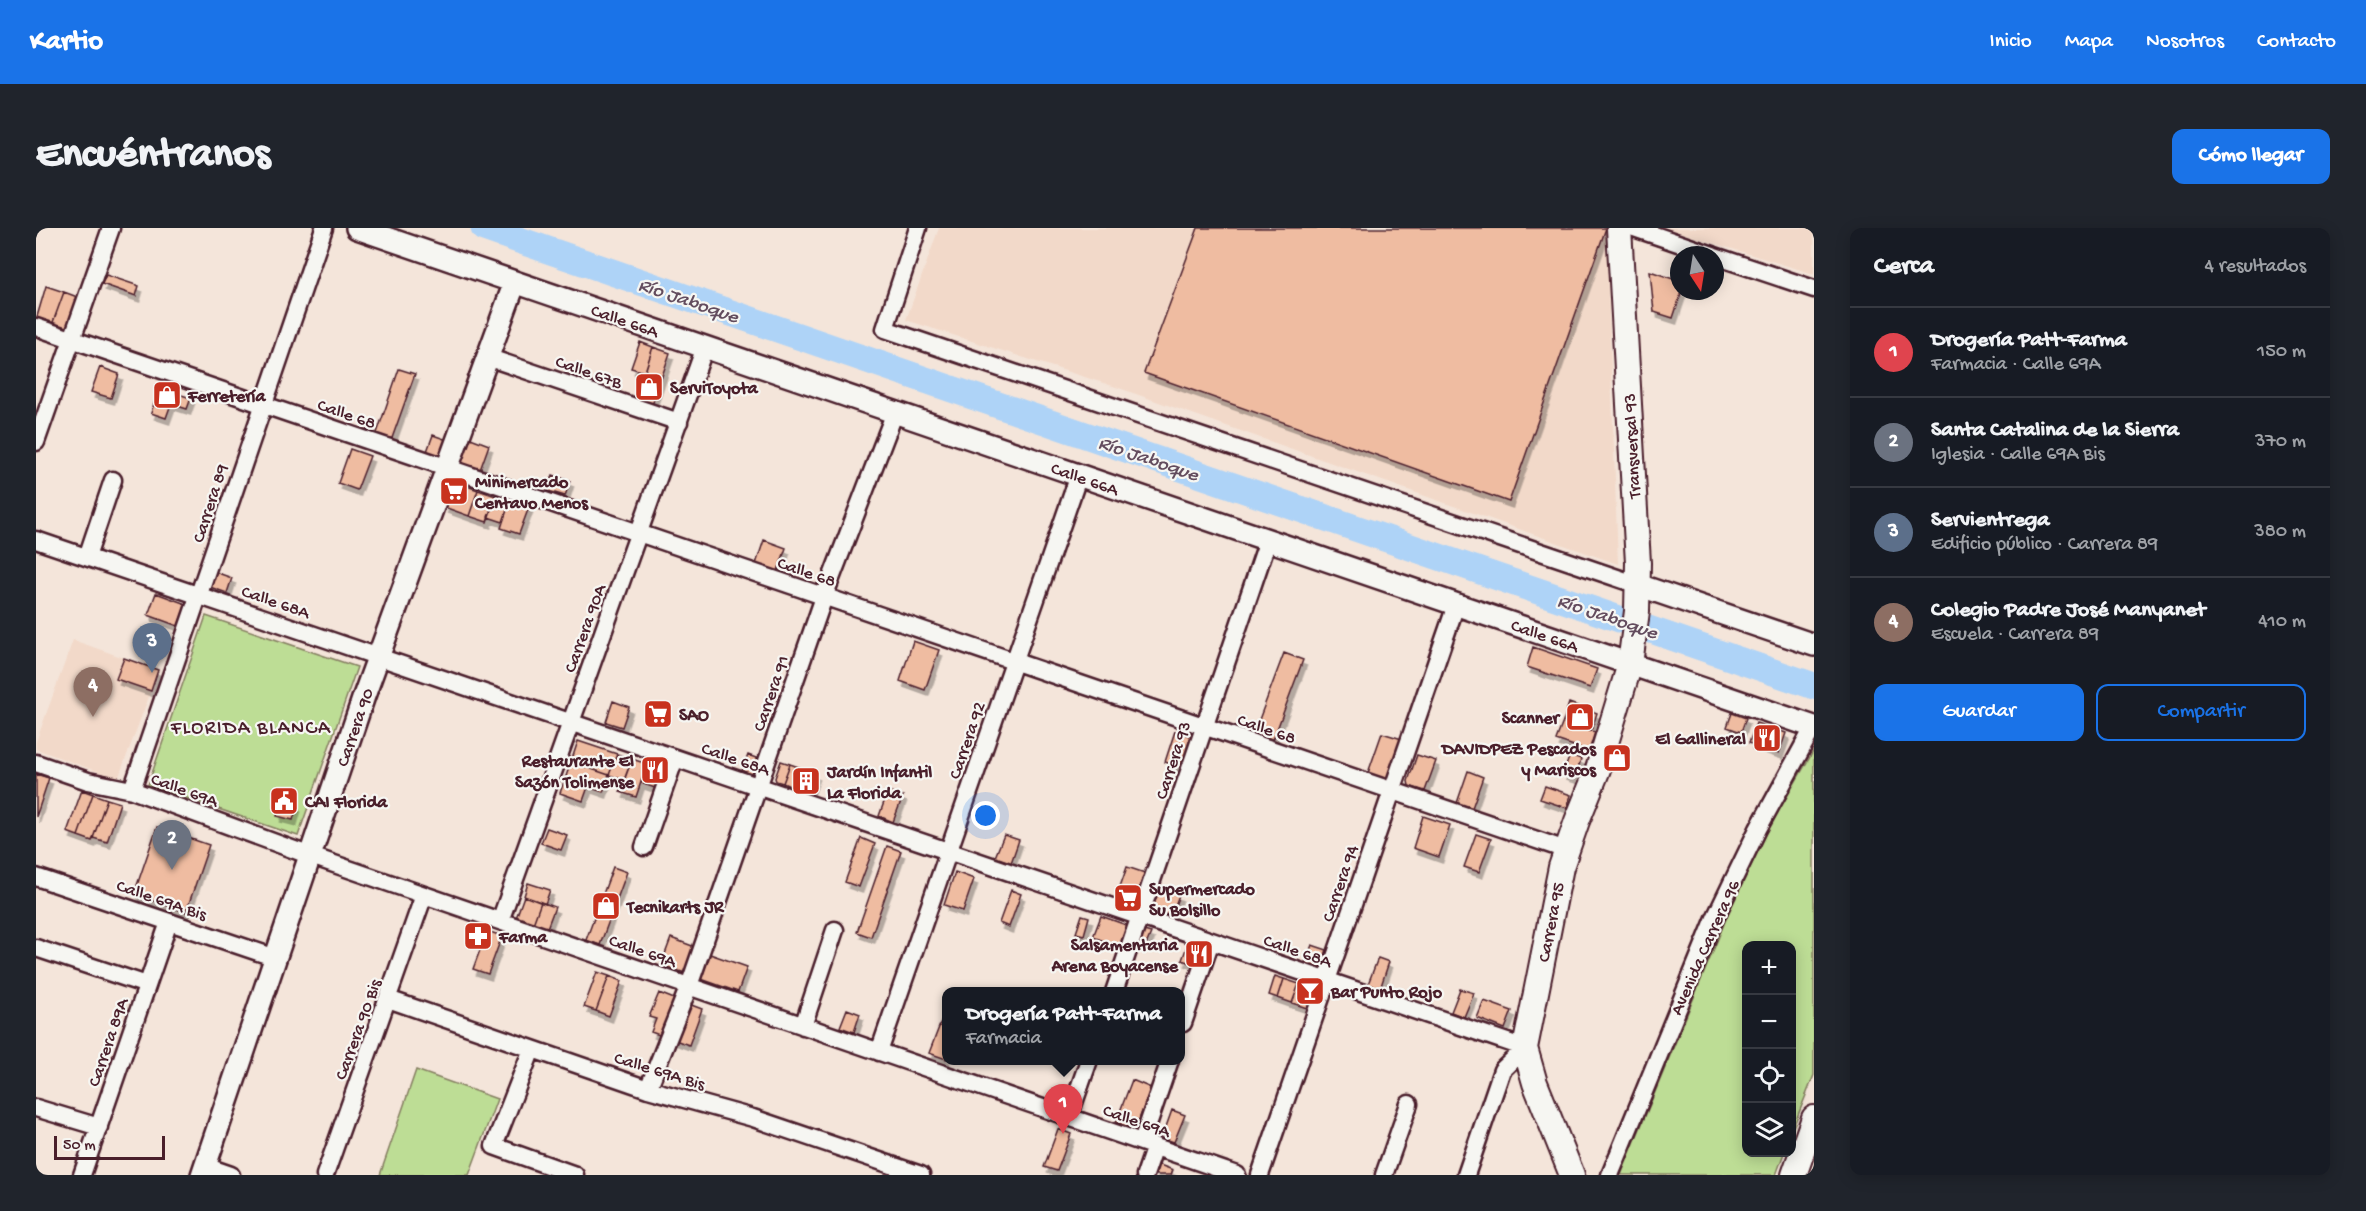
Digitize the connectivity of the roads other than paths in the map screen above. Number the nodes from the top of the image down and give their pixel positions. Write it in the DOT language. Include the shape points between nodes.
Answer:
graph roads {
  1 [pos="111,228"];
  2 [pos="324,228"];
  3 [pos="357,228"];
  4 [pos="918,228"];
  5 [pos="1619,228"];
  6 [pos="1634,228"];
  7 [pos="1687,246"];
  8 [pos="1724,258"];
  9 [pos="515,282"];
  10 [pos="1814,290"];
  11 [pos="36,327"];
  12 [pos="73,340"];
  13 [pos="705,347"];
  14 [pos="488,357"];
  15 [pos="262,405"];
  16 [pos="895,412"];
  17 [pos="678,422"];
  18 [pos="36,442"];
  19 [pos="447,468"];
  20 [pos="1079,476"];
  21 [pos="114,480"];
  22 [pos="639,533"];
  23 [pos="36,540"];
  24 [pos="1268,540"];
  25 [pos="87,557"];
  26 [pos="1638,585"];
  27 [pos="200,596"];
  28 [pos="824,597"];
  29 [pos="1456,604"];
  30 [pos="1814,645"];
  31 [pos="378,657"];
  32 [pos="1632,657"];
  33 [pos="1014,662"];
  34 [pos="571,723"];
  35 [pos="1203,727"];
  36 [pos="1814,727"];
  37 [pos="675,758"];
  38 [pos="36,763"];
  39 [pos="758,786"];
  40 [pos="132,790"];
  41 [pos="1392,791"];
  42 [pos="644,847"];
  43 [pos="1566,850"];
  44 [pos="949,851"];
  45 [pos="310,855"];
  46 [pos="36,877"];
  47 [pos="424,895"];
  48 [pos="1141,917"];
  49 [pos="500,921"];
  50 [pos="169,922"];
  51 [pos="836,930"];
  52 [pos="1211,941"];
  53 [pos="36,948"];
  54 [pos="276,958"];
  55 [pos="1327,980"];
  56 [pos="147,985"];
  57 [pos="689,986"];
  58 [pos="1116,987"];
  59 [pos="388,999"];
  60 [pos="1185,1017"];
  61 [pos="803,1026"];
  62 [pos="1525,1048"];
  63 [pos="532,1049"];
  64 [pos="879,1052"];
  65 [pos="1087,1065"];
  66 [pos="1169,1065"];
  67 [pos="648,1089"];
  68 [pos="1408,1104"];
  69 [pos="36,1108"];
  70 [pos="1069,1117"];
  71 [pos="1814,1118"];
  72 [pos="99,1126"];
  73 [pos="1149,1144"];
  74 [pos="203,1170"];
  75 [pos="82,1175"];
  76 [pos="231,1175"];
  77 [pos="325,1175"];
  78 [pos="575,1175"];
  79 [pos="921,1175"];
  80 [pos="1145,1175"];
  81 [pos="1237,1175"];
  82 [pos="1260,1175"];
  83 [pos="1384,1175"];
  84 [pos="1466,1175"];
  85 [pos="1572,1175"];
  86 [pos="1610,1175"];
  87 [pos="1794,1175"];
  1 -- 12 [label="street"];
  2 -- 15 [label="street, Carrera 89"];
  3 -- 9 [label="street, Calle 66A"];
  4 -- 26 [label="street" via="885,329"];
  5 -- 26 [label="main road, Transversal 93"];
  6 -- 7 [label="street"];
  8 -- 10 [label="street"];
  9 -- 13 [label="street, Calle 66A"];
  9 -- 14 [label="street, Carrera 90"];
  11 -- 12 [label="street, Calle 68"];
  12 -- 15 [label="street, Calle 68"];
  12 -- 18 [label="street"];
  13 -- 16 [label="street, Calle 66A"];
  13 -- 17 [label="street, Carrera 90A"];
  14 -- 17 [label="street, Calle 67B"];
  14 -- 19 [label="street, Carrera 90"];
  15 -- 19 [label="street, Calle 68"];
  15 -- 27 [label="street, Carrera 89"];
  16 -- 20 [label="street, Calle 66A"];
  16 -- 28 [label="street, Carrera 91"];
  17 -- 22 [label="street, Carrera 90A"];
  19 -- 22 [label="street, Calle 68"];
  19 -- 31 [label="street, Carrera 90"];
  20 -- 24 [label="street, Calle 66A"];
  20 -- 33 [label="street, Carrera 92"];
  21 -- 25 [label="street"];
  22 -- 28 [label="street, Calle 68"];
  22 -- 34 [label="street, Carrera 90A"];
  23 -- 25 [label="street, Calle 68A"];
  24 -- 29 [label="street, Calle 66A"];
  24 -- 35 [label="street, Carrera 93"];
  25 -- 27 [label="street, Calle 68A"];
  26 -- 30 [label="street"];
  26 -- 32 [label="main road, Transversal 93"];
  27 -- 31 [label="street, Calle 68A"];
  27 -- 40 [label="street, Carrera 89"];
  28 -- 33 [label="street, Calle 68"];
  28 -- 39 [label="street, Carrera 91"];
  29 -- 32 [label="street, Calle 66A"];
  29 -- 41 [label="street, Carrera 94"];
  31 -- 34 [label="street, Calle 68A"];
  31 -- 45 [label="street, Carrera 90"];
  32 -- 36 [label="street, Calle 66A"];
  32 -- 43 [label="main road, Carrera 95" via="1598,769"];
  33 -- 35 [label="street, Calle 68"];
  33 -- 44 [label="street, Carrera 92"];
  34 -- 37 [label="street, Calle 68A"];
  34 -- 49 [label="street, Carrera 90A"];
  35 -- 41 [label="street, Calle 68"];
  35 -- 48 [label="street, Carrera 93"];
  36 -- 86 [label="street, Avenida Carrera 96" via="1715,918"];
  37 -- 39 [label="street, Calle 68A"];
  37 -- 42 [label="street"];
  38 -- 40 [label="street, Calle 69A" via="88,781"];
  39 -- 44 [label="street, Calle 68A"];
  39 -- 57 [label="street, Carrera 91"];
  40 -- 45 [label="street, Calle 69A"];
  41 -- 43 [label="street, Calle 68"];
  41 -- 55 [label="street, Carrera 94"];
  43 -- 62 [label="main road, Carrera 95"];
  44 -- 48 [label="street, Calle 68A"];
  44 -- 64 [label="street, Carrera 92"];
  45 -- 47 [label="street, Calle 69A"];
  45 -- 54 [label="street, Carrera 90"];
  46 -- 50 [label="street, Calle 69A Bis"];
  47 -- 49 [label="street, Calle 69A"];
  47 -- 59 [label="street, Carrera 90 Bis"];
  48 -- 52 [label="street, Calle 68A"];
  48 -- 58 [label="street, Carrera 93"];
  49 -- 57 [label="street, Calle 69A"];
  50 -- 54 [label="street, Calle 69A Bis"];
  50 -- 56 [label="street, Carrera 89A"];
  51 -- 61 [label="street"];
  52 -- 55 [label="street, Calle 68A"];
  52 -- 60 [label="street"];
  53 -- 56 [label="street"];
  54 -- 74 [label="street, Carrera 90"];
  55 -- 62 [label="street, Calle 68A"];
  55 -- 82 [label="street, Carrera 94"];
  56 -- 72 [label="street, Carrera 89A"];
  57 -- 61 [label="street, Calle 69A"];
  57 -- 67 [label="street, Carrera 91"];
  59 -- 63 [label="street, Calle 69A Bis"];
  59 -- 77 [label="street, Carrera 90 Bis"];
  61 -- 64 [label="street, Calle 69A"];
  62 -- 84 [label="street" via="1502,1070"];
  62 -- 85 [label="main road"];
  63 -- 67 [label="street, Calle 69A Bis"];
  63 -- 78 [label="street" via="494,1146"];
  64 -- 70 [label="street, Calle 69A"];
  65 -- 70 [label="street"];
  66 -- 73 [label="street"];
  67 -- 79 [label="street, Calle 69A Bis" via="753,1118"];
  68 -- 83 [label="street"];
  69 -- 72 [label="street"];
  70 -- 73 [label="street, Calle 69A"];
  71 -- 87 [label="main road"];
  72 -- 75 [label="street, Carrera 89A"];
  73 -- 80 [label="street"];
  73 -- 81 [label="street, Calle 69A"];
  74 -- 76 [label="street"];
}
